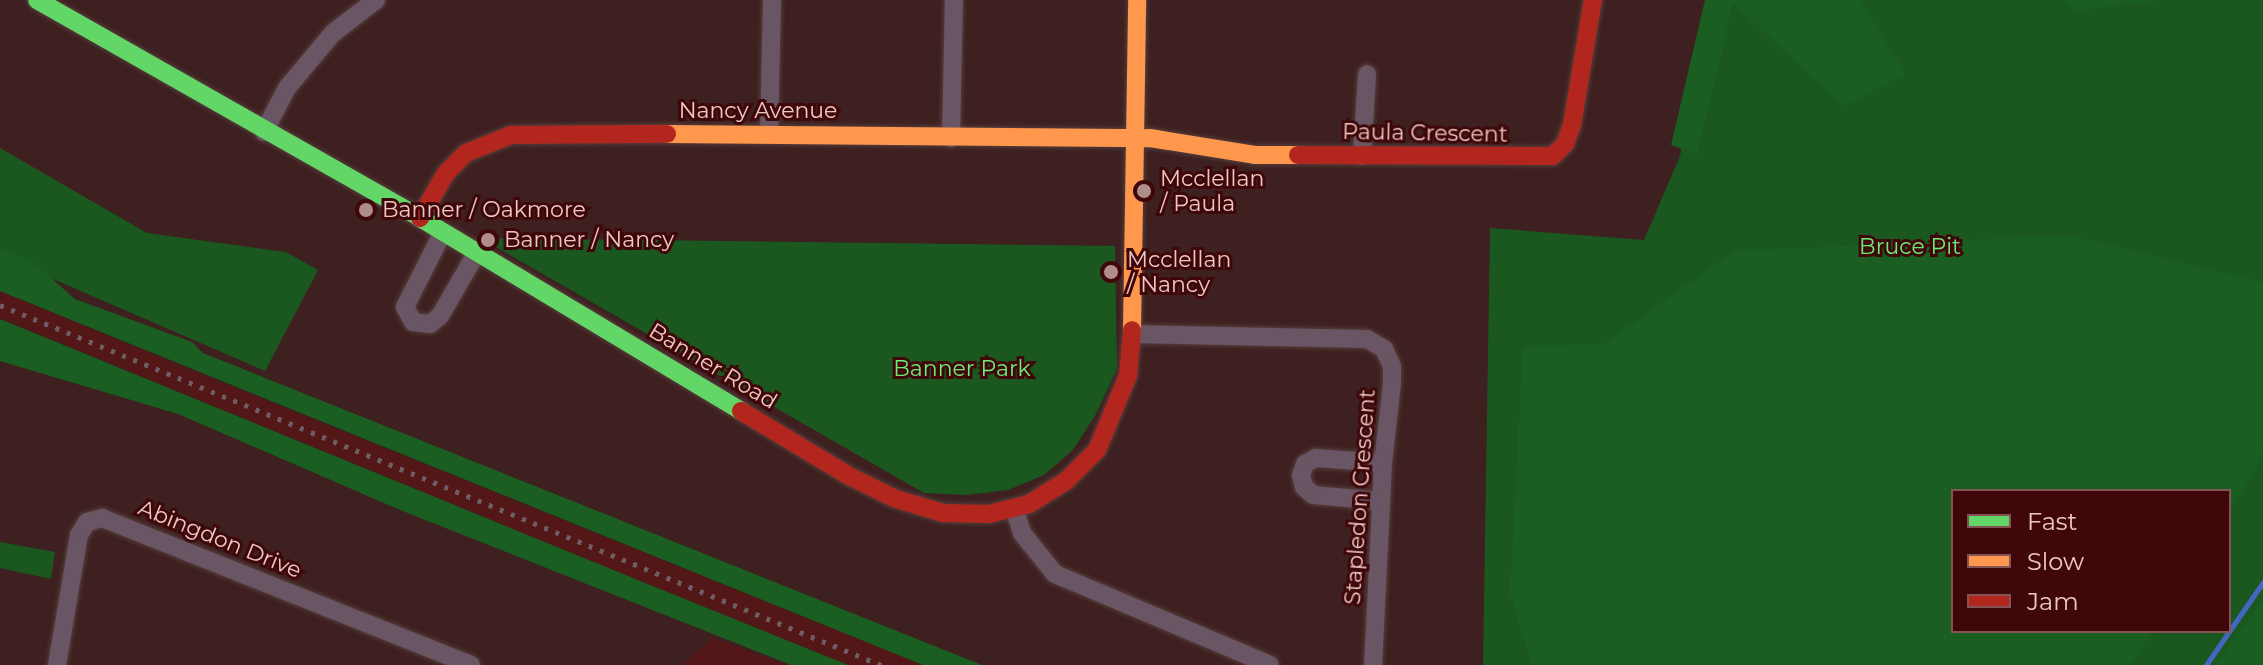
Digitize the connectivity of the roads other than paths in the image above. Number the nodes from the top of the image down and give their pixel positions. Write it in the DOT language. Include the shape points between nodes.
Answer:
graph roads {
  1 [pos="37,0"];
  2 [pos="376,0"];
  3 [pos="772,0"];
  4 [pos="954,0"];
  5 [pos="1137,0"];
  6 [pos="1593,0"];
  7 [pos="1367,74"];
  8 [pos="264,132"];
  9 [pos="769,133"];
  10 [pos="951,138"];
  11 [pos="1134,139"];
  12 [pos="1362,156"];
  13 [pos="420,218"];
  14 [pos="443,232"];
  15 [pos="477,252"];
  16 [pos="1132,334"];
  17 [pos="1383,463"];
  18 [pos="1381,501"];
  19 [pos="1014,508"];
  20 [pos="57,665"];
  21 [pos="471,665"];
  22 [pos="1270,665"];
  23 [pos="1373,665"];
  1 -- 8 [label="street, Banner Road"];
  2 -- 8 [label="street" via="333,33 287,88"];
  3 -- 9 [label="street"];
  4 -- 10 [label="street"];
  5 -- 11 [label="street, Banner Road"];
  6 -- 12 [label="street, Paula Crescent" via="1572,125 1553,156"];
  7 -- 12 [label="street"];
  8 -- 13 [label="street, Banner Road"];
  9 -- 10 [label="street, Nancy Avenue"];
  9 -- 13 [label="street, Nancy Avenue" via="511,135 466,153 446,173"];
  10 -- 11 [label="street, Nancy Avenue"];
  11 -- 12 [label="street, Paula Crescent" via="1255,155"];
  11 -- 16 [label="street, Banner Road"];
  13 -- 14 [label="street, Banner Road"];
  14 -- 15 [label="street, Banner Road"];
  14 -- 15 [label="street" via="405,307 413,322 430,324 440,316"];
  15 -- 19 [label="street, Banner Road" via="896,499 943,513 989,514"];
  16 -- 17 [label="street, Stapledon Crescent" via="1367,339 1384,349 1392,366"];
  16 -- 19 [label="street, Banner Road" via="1128,376 1097,450 1066,481"];
  17 -- 18 [label="street, Stapledon Crescent"];
  17 -- 18 [label="street" via="1316,458 1305,464 1301,475 1313,495"];
  18 -- 23 [label="street, Stapledon Crescent"];
  19 -- 22 [label="street" via="1022,533 1055,574"];
  20 -- 21 [label="street, Abingdon Drive" via="79,535 87,522 102,518"];
}
